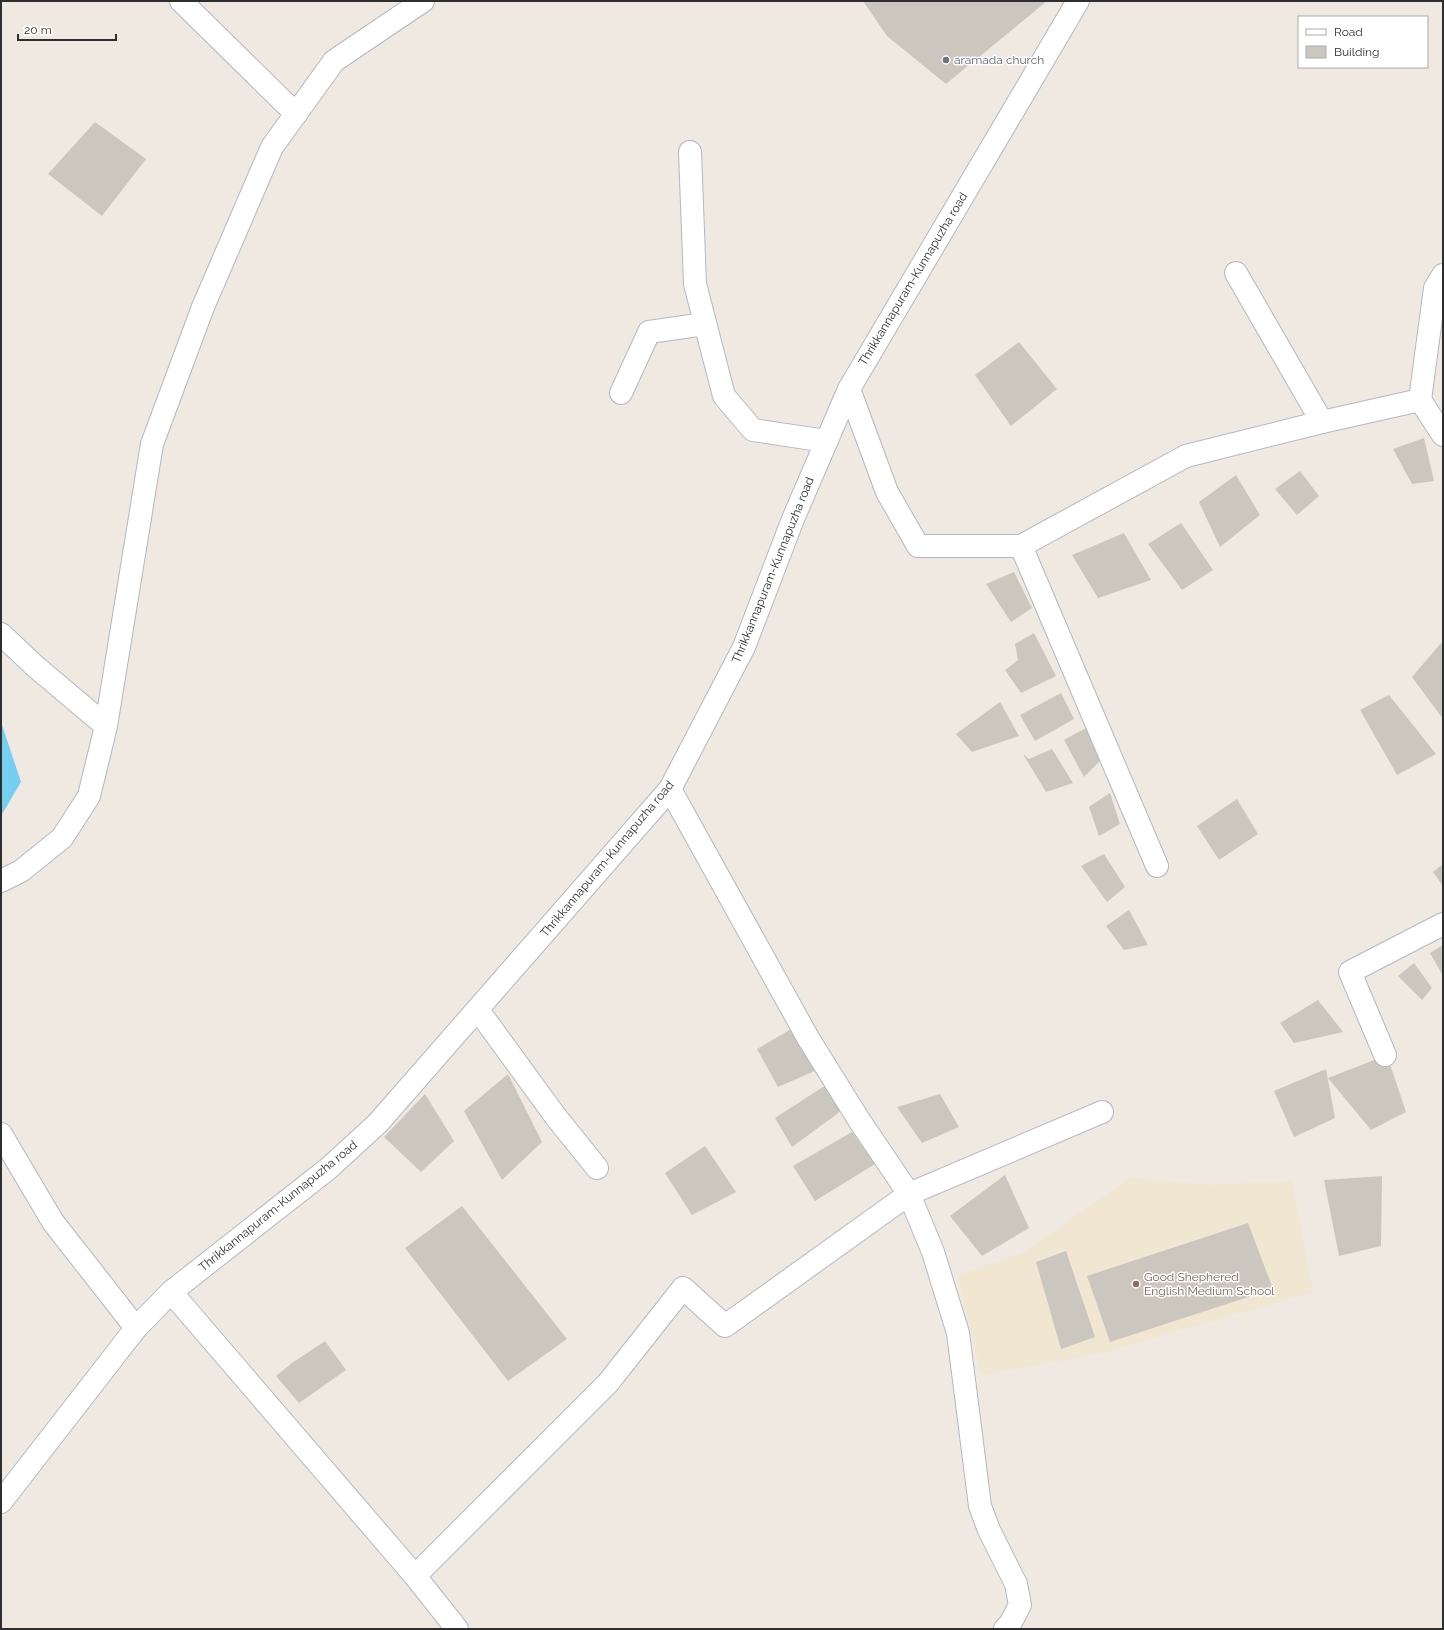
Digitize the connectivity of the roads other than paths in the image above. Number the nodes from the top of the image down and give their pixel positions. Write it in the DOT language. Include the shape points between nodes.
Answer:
graph roads {
  1 [pos="181,1"];
  2 [pos="423,1"];
  3 [pos="1078,1"];
  4 [pos="296,114"];
  5 [pos="690,152"];
  6 [pos="1236,273"];
  7 [pos="1443,275"];
  8 [pos="705,324"];
  9 [pos="849,389"];
  10 [pos="621,393"];
  11 [pos="1420,400"];
  12 [pos="1322,422"];
  13 [pos="1443,435"];
  14 [pos="826,441"];
  15 [pos="1021,546"];
  16 [pos="1,634"];
  17 [pos="106,726"];
  18 [pos="670,789"];
  19 [pos="1157,866"];
  20 [pos="1,881"];
  21 [pos="1443,924"];
  22 [pos="478,1010"];
  23 [pos="1384,1055"];
  24 [pos="1102,1112"];
  25 [pos="1,1134"];
  26 [pos="597,1168"];
  27 [pos="909,1194"];
  28 [pos="171,1292"];
  29 [pos="136,1328"];
  30 [pos="1,1502"];
  31 [pos="415,1576"];
  32 [pos="457,1629"];
  33 [pos="1005,1629"];
  1 -- 4 [label="street"];
  2 -- 4 [label="street" via="334,61"];
  3 -- 9 [label="street, Thrikkannapuram-Kunnapuzha road"];
  4 -- 17 [label="street" via="268,154 203,307 152,444"];
  5 -- 8 [label="street" via="695,284"];
  6 -- 12 [label="street"];
  7 -- 11 [label="street" via="1435,288"];
  8 -- 10 [label="street" via="649,332"];
  8 -- 14 [label="street" via="724,396 753,430"];
  9 -- 14 [label="street, Thrikkannapuram-Kunnapuzha road"];
  9 -- 15 [label="street" via="886,492 918,546"];
  11 -- 12 [label="street"];
  11 -- 13 [label="street"];
  12 -- 15 [label="street" via="1186,456"];
  14 -- 18 [label="street, Thrikkannapuram-Kunnapuzha road" via="792,519 744,647"];
  15 -- 19 [label="street"];
  16 -- 17 [label="street"];
  17 -- 20 [label="street" via="89,796 62,838 21,871"];
  18 -- 22 [label="street, Thrikkannapuram-Kunnapuzha road"];
  18 -- 27 [label="street" via="808,1038"];
  21 -- 23 [label="street" via="1350,972"];
  22 -- 26 [label="street" via="556,1117"];
  22 -- 28 [label="street, Thrikkannapuram-Kunnapuzha road" via="378,1123 330,1168"];
  24 -- 27 [label="street"];
  25 -- 29 [label="street" via="53,1222"];
  27 -- 31 [label="street" via="725,1326 683,1288 608,1383"];
  27 -- 33 [label="street" via="933,1252 958,1333 980,1506 1016,1584 1020,1606"];
  28 -- 29 [label="street, Thrikkannapuram-Kunnapuzha road"];
  28 -- 31 [label="street"];
  29 -- 30 [label="street, Thrikkannapuram-Kunnapuzha road"];
  31 -- 32 [label="street"];
}
